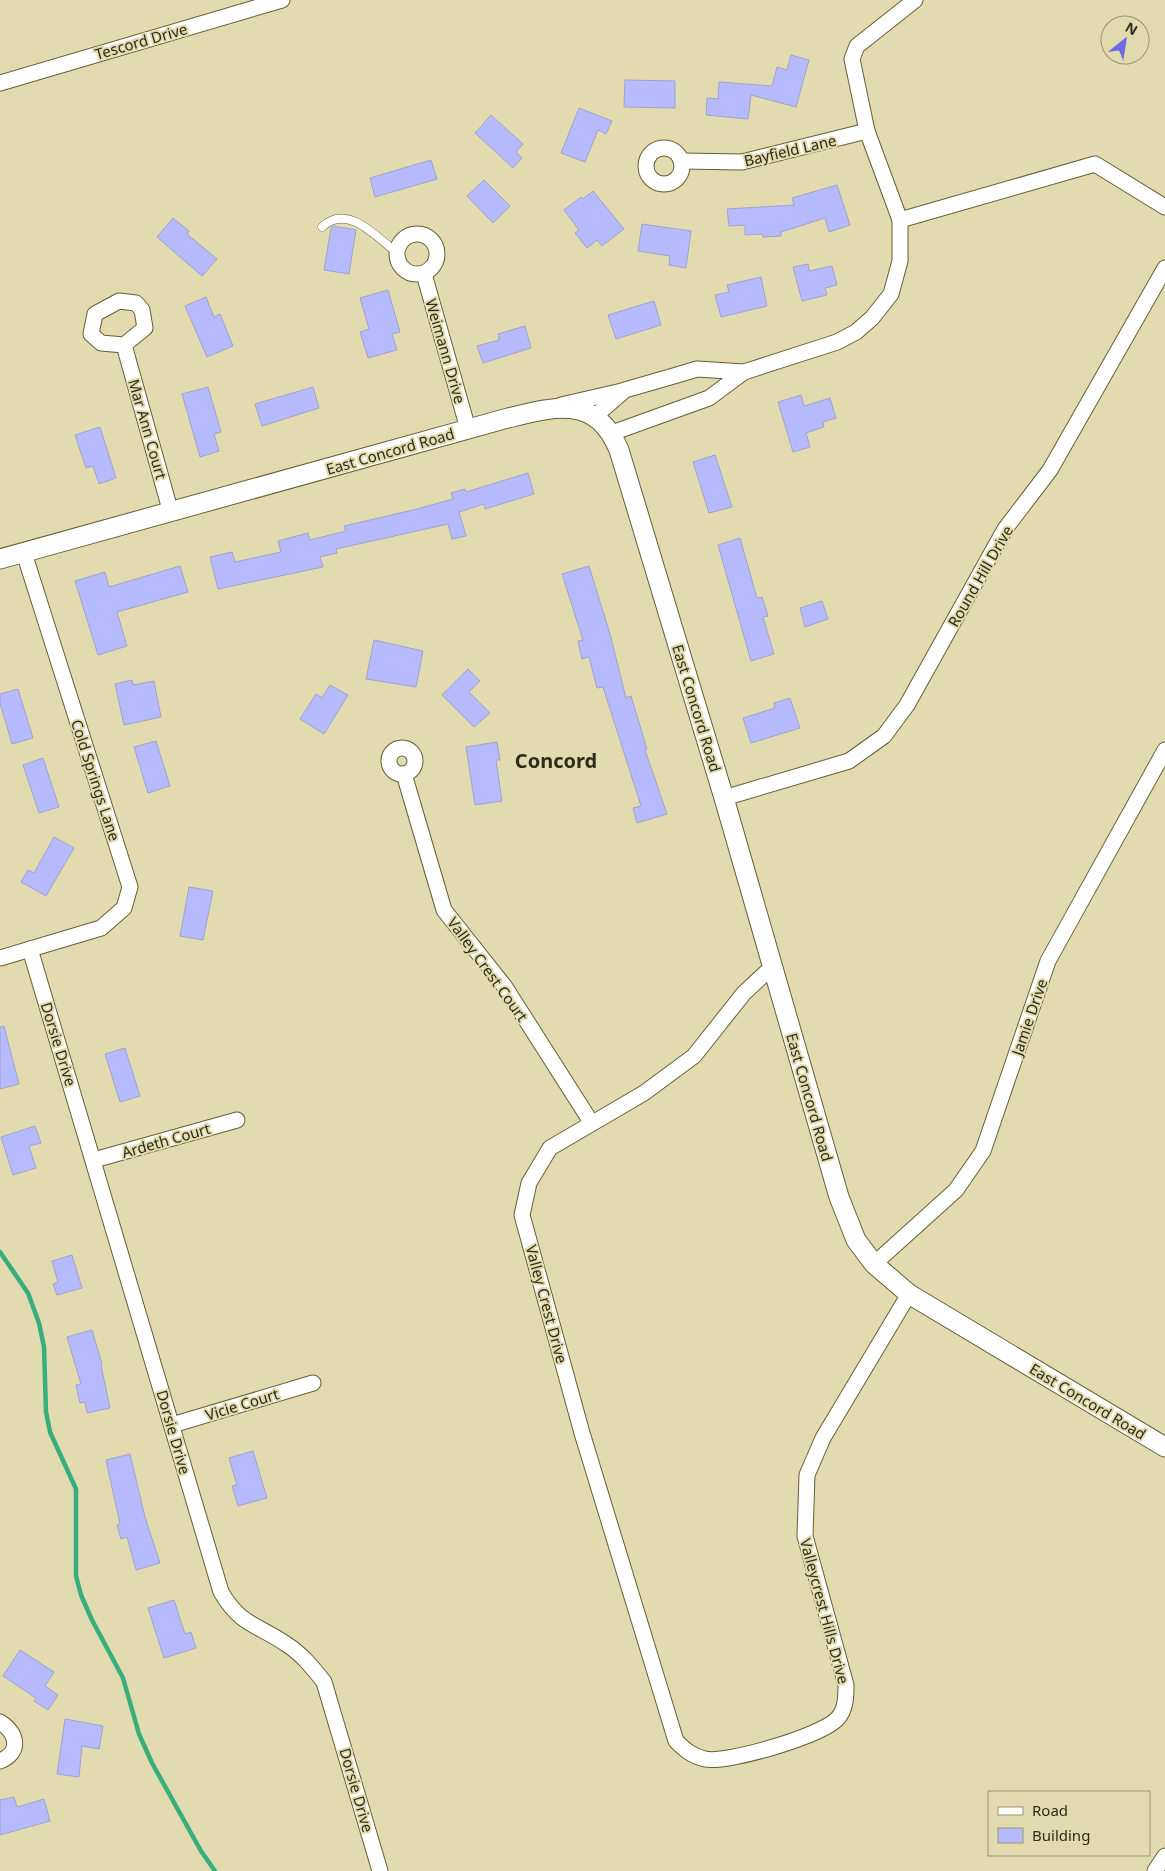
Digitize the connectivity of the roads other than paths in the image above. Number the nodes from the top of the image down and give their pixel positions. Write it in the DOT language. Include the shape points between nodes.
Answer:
graph roads {
  1 [pos="282,0"];
  2 [pos="915,0"];
  3 [pos="0,83"];
  4 [pos="867,132"];
  5 [pos="681,161"];
  6 [pos="1165,207"];
  7 [pos="900,220"];
  8 [pos="322,228"];
  9 [pos="397,253"];
  10 [pos="1165,268"];
  11 [pos="424,274"];
  12 [pos="124,345"];
  13 [pos="744,372"];
  14 [pos="626,390"];
  15 [pos="542,410"];
  16 [pos="595,416"];
  17 [pos="468,429"];
  18 [pos="612,433"];
  19 [pos="171,513"];
  20 [pos="24,553"];
  21 [pos="0,559"];
  22 [pos="1165,750"];
  23 [pos="404,774"];
  24 [pos="724,798"];
  25 [pos="30,949"];
  26 [pos="0,958"];
  27 [pos="773,966"];
  28 [pos="237,1120"];
  29 [pos="591,1122"];
  30 [pos="94,1160"];
  31 [pos="874,1264"];
  32 [pos="908,1294"];
  33 [pos="313,1383"];
  34 [pos="172,1425"];
  35 [pos="1165,1447"];
  36 [pos="0,1722"];
  37 [pos="676,1742"];
  38 [pos="0,1762"];
  39 [pos="1165,1856"];
  40 [pos="380,1871"];
  41 [pos="1155,1871"];
  1 -- 3 [label="street, Tescord Drive"];
  2 -- 4 [label="street" via="857,46 852,59"];
  4 -- 5 [label="street, Bayfield Lane" via="742,162"];
  4 -- 7 [label="street"];
  6 -- 7 [label="street" via="1095,164"];
  7 -- 13 [label="street" via="900,261 892,294 872,318 837,342"];
  8 -- 9 [label="lane" via="330,220 341,217 352,220"];
  9 -- 11 [label="street" via="402,268 412,274"];
  9 -- 11 [label="street" via="404,238 414,234 426,235 435,244 438,258"];
  10 -- 24 [label="street, Round Hill Drive" via="1050,470 1005,529 907,705 884,736 849,761"];
  11 -- 17 [label="street, Weimann Drive"];
  12 -- 19 [label="street, Mar Ann Court"];
  13 -- 14 [label="street" via="697,369"];
  13 -- 18 [label="street" via="709,398"];
  14 -- 15 [label="street"];
  14 -- 16 [label="street"];
  15 -- 16 [label="street, East Concord Road" via="570,408"];
  15 -- 17 [label="street, East Concord Road"];
  16 -- 18 [label="street, East Concord Road"];
  17 -- 19 [label="street, East Concord Road"];
  18 -- 24 [label="street, East Concord Road" via="620,450"];
  19 -- 20 [label="street, East Concord Road"];
  20 -- 21 [label="street, East Concord Road"];
  20 -- 25 [label="street, Cold Springs Lane" via="130,887 124,908 102,928"];
  22 -- 31 [label="street, Jamie Drive" via="1048,961 983,1151 956,1190"];
  23 -- 29 [label="street, Valley Crest Court" via="444,910 505,987"];
  24 -- 27 [label="street, East Concord Road"];
  25 -- 26 [label="street, Cold Springs Lane"];
  25 -- 30 [label="street, Dorsie Drive"];
  27 -- 29 [label="street, Valley Crest Drive" via="744,993 694,1056 644,1093"];
  27 -- 31 [label="street, East Concord Road" via="839,1197 856,1240"];
  28 -- 30 [label="street, Ardeth Court"];
  29 -- 37 [label="street, Valley Crest Drive" via="550,1148 529,1184 522,1215 582,1433"];
  30 -- 34 [label="street, Dorsie Drive"];
  31 -- 32 [label="street, East Concord Road"];
  32 -- 35 [label="street, East Concord Road"];
  32 -- 37 [label="street, Valleycrest Hills Drive" via="823,1438 807,1475 805,1536 846,1685 846,1703 839,1718 821,1730 731,1758 706,1760 688,1753"];
  33 -- 34 [label="street, Vicie Court"];
  34 -- 40 [label="street, Dorsie Drive" via="221,1592 232,1610 248,1624 286,1644 308,1661 324,1682"];
  36 -- 38 [label="street" via="10,1729 15,1744 12,1753"];
  39 -- 41 [label="street"];
}
